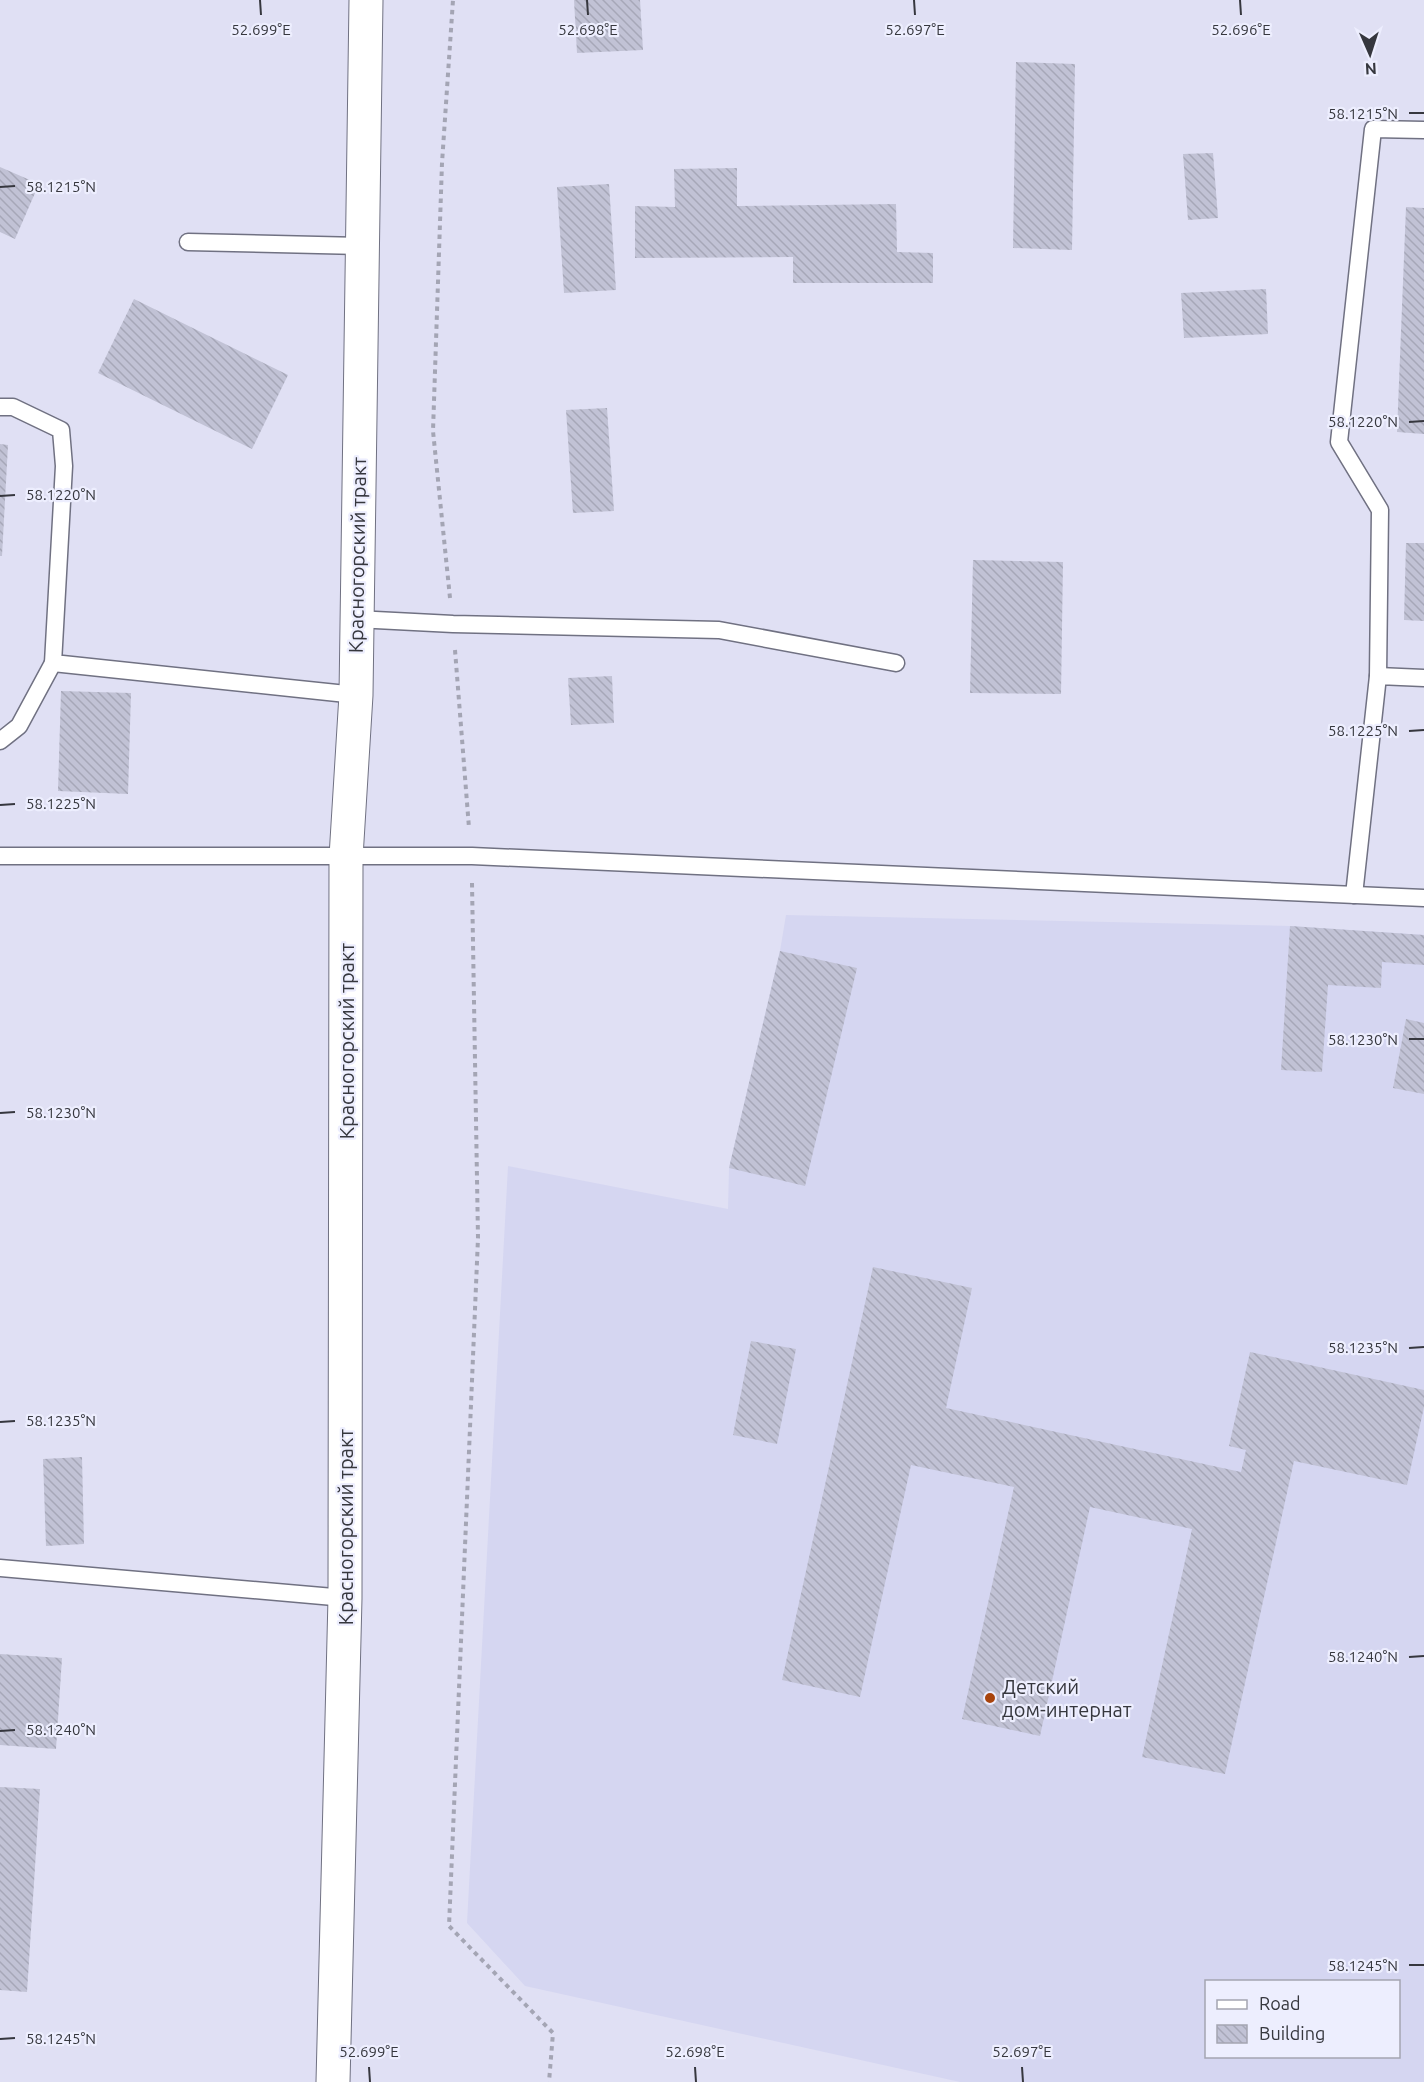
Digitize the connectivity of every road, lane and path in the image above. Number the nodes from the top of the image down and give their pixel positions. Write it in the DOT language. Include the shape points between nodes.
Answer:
graph roads {
  1 [pos="366,0"];
  2 [pos="453,0"];
  3 [pos="1424,130"];
  4 [pos="188,242"];
  5 [pos="361,246"];
  6 [pos="0,407"];
  7 [pos="356,619"];
  8 [pos="453,624"];
  9 [pos="53,663"];
  10 [pos="896,663"];
  11 [pos="1378,676"];
  12 [pos="1424,678"];
  13 [pos="356,694"];
  14 [pos="0,741"];
  15 [pos="0,856"];
  16 [pos="472,856"];
  17 [pos="346,857"];
  18 [pos="1354,895"];
  19 [pos="1424,898"];
  20 [pos="0,1568"];
  21 [pos="345,1598"];
  22 [pos="333,2082"];
  23 [pos="549,2082"];
  1 -- 5 [label="main road, Красногорский тракт"];
  2 -- 8 [label="path" via="442,163 433,431"];
  3 -- 11 [label="lane" via="1373,129 1339,442 1380,510"];
  4 -- 5 [label="lane"];
  5 -- 7 [label="main road, Красногорский тракт"];
  6 -- 9 [label="lane" via="13,408 61,430 64,466"];
  7 -- 8 [label="lane"];
  7 -- 13 [label="main road, Красногорский тракт"];
  8 -- 10 [label="lane" via="719,630"];
  8 -- 16 [label="path"];
  9 -- 13 [label="lane"];
  9 -- 14 [label="lane" via="19,726"];
  11 -- 12 [label="lane"];
  11 -- 18 [label="lane"];
  13 -- 17 [label="main road, Красногорский тракт"];
  15 -- 17 [label="lane"];
  16 -- 17 [label="lane"];
  16 -- 18 [label="lane"];
  16 -- 23 [label="path" via="478,1238 449,1926 553,2033"];
  17 -- 21 [label="main road, Красногорский тракт"];
  18 -- 19 [label="lane"];
  20 -- 21 [label="lane"];
  21 -- 22 [label="main road, Красногорский тракт"];
}
